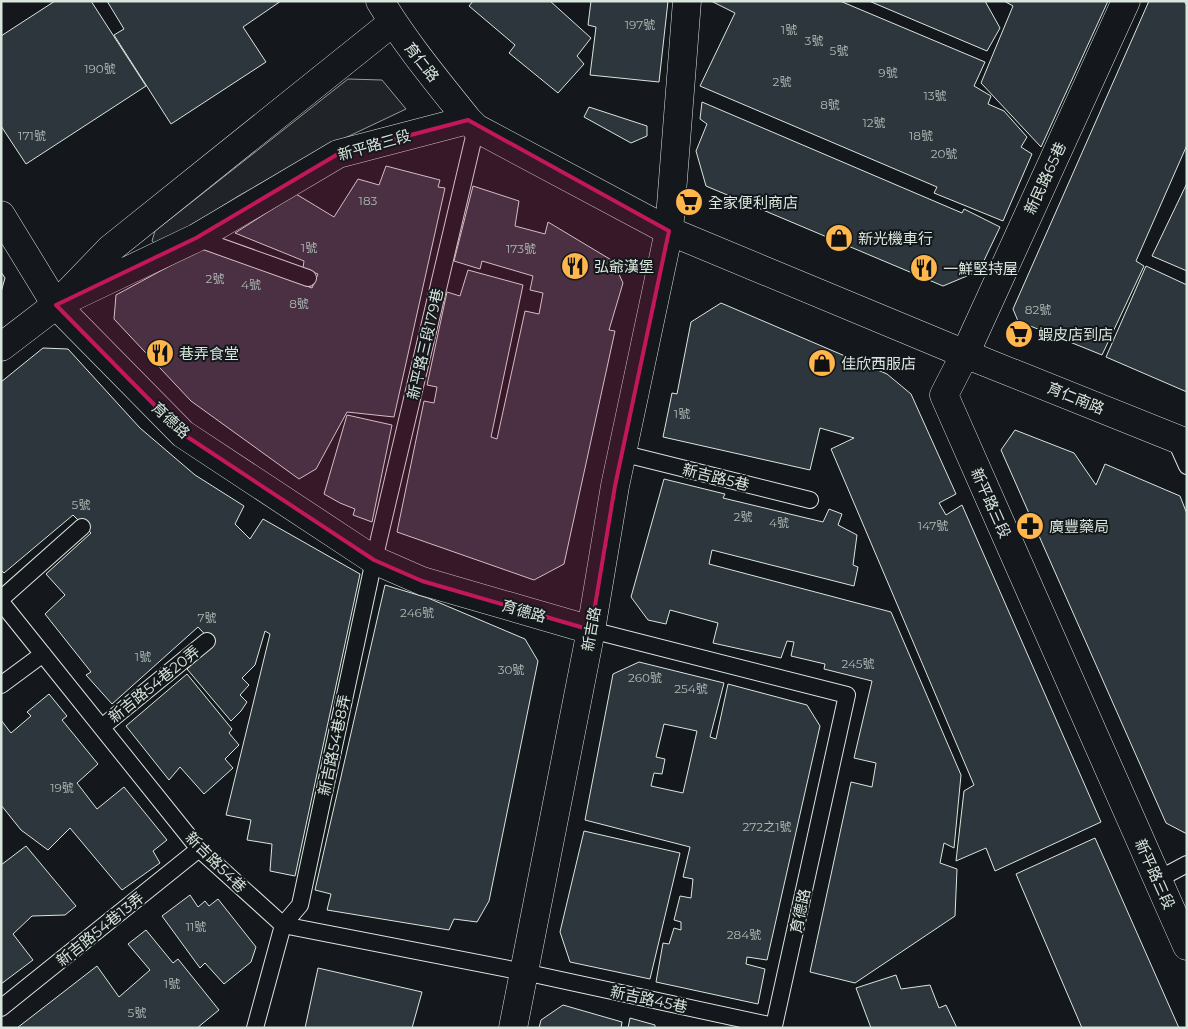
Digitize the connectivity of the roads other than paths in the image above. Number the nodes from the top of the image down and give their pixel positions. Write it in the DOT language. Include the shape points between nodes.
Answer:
graph roads {
  1 [pos="686,1"];
  2 [pos="1126,1"];
  3 [pos="387,12"];
  4 [pos="472,124"];
  5 [pos="1,216"];
  6 [pos="668,231"];
  7 [pos="196,238"];
  8 [pos="308,278"];
  9 [pos="56,305"];
  10 [pos="1,346"];
  11 [pos="965,354"];
  12 [pos="1180,440"];
  13 [pos="622,453"];
  14 [pos="1187,466"];
  15 [pos="810,500"];
  16 [pos="82,527"];
  17 [pos="374,560"];
  18 [pos="1,601"];
  19 [pos="591,630"];
  20 [pos="207,641"];
  21 [pos="43,654"];
  22 [pos="1,685"];
  23 [pos="102,727"];
  24 [pos="199,849"];
  25 [pos="1187,864"];
  26 [pos="1157,880"];
  27 [pos="283,925"];
  28 [pos="1187,946"];
  29 [pos="524,972"];
  30 [pos="1,1008"];
  31 [pos="775,1027"];
  32 [pos="254,1028"];
  33 [pos="513,1028"];
  1 -- 6 [label="street"];
  2 -- 11 [label="street, 新民路65巷"];
  3 -- 4 [label="street, 育仁路" via="413,52"];
  3 -- 9 [label="street" via="110,249"];
  4 -- 6 [label="street"];
  4 -- 7 [label="street, 新平路三段" via="338,154"];
  4 -- 17 [label="lane, 新平路三段179巷"];
  5 -- 9 [label="street, 育德路"];
  6 -- 11 [label="street"];
  6 -- 13 [label="street, 新吉路"];
  7 -- 8 [label="lane"];
  7 -- 9 [label="street, 新平路三段"];
  9 -- 10 [label="street"];
  9 -- 17 [label="street, 育德路" via="183,434"];
  11 -- 12 [label="street, 育仁南路"];
  11 -- 26 [label="street, 新平路三段" via="944,395"];
  12 -- 14 [label="lane"];
  13 -- 15 [label="lane, 新吉路5巷"];
  13 -- 19 [label="street, 新吉路"];
  16 -- 18 [label="lane"];
  17 -- 19 [label="street, 育德路" via="422,581"];
  17 -- 27 [label="lane, 新吉路54巷8弄" via="300,905"];
  18 -- 21 [label="lane, 新吉路54巷"];
  19 -- 29 [label="street, 新吉路"];
  19 -- 31 [label="lane, 育德路" via="847,696"];
  20 -- 23 [label="lane, 新吉路54巷20弄"];
  21 -- 22 [label="lane"];
  21 -- 23 [label="lane, 新吉路54巷"];
  23 -- 24 [label="lane, 新吉路54巷"];
  24 -- 27 [label="lane, 新吉路54巷"];
  24 -- 30 [label="lane, 新吉路54巷13弄"];
  25 -- 26 [label="lane"];
  26 -- 28 [label="street, 新平路三段"];
  27 -- 29 [label="lane"];
  27 -- 32 [label="lane"];
  29 -- 31 [label="lane, 新吉路45巷"];
  29 -- 33 [label="street, 新吉路"];
}
